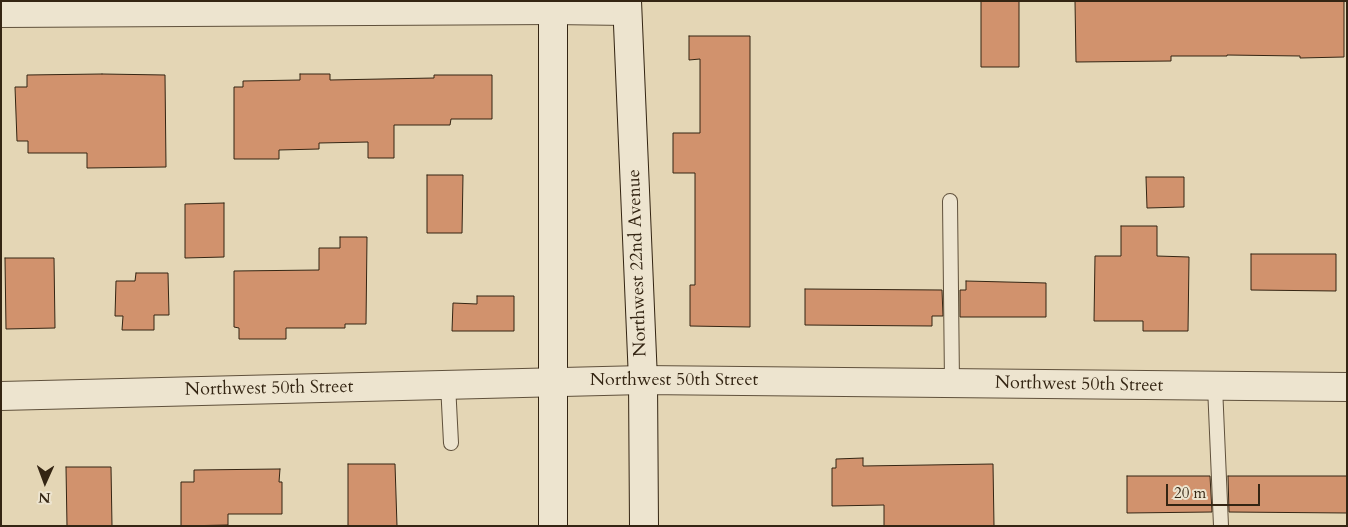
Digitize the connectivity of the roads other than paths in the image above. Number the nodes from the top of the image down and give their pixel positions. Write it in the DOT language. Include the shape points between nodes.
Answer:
graph roads {
  1 [pos="553,5"];
  2 [pos="627,6"];
  3 [pos="1,13"];
  4 [pos="950,201"];
  5 [pos="643,380"];
  6 [pos="553,382"];
  7 [pos="952,383"];
  8 [pos="448,384"];
  9 [pos="1215,386"];
  10 [pos="1347,387"];
  11 [pos="1,396"];
  12 [pos="451,442"];
  13 [pos="553,526"];
  14 [pos="644,526"];
  15 [pos="1222,526"];
  1 -- 2 [label="street"];
  1 -- 3 [label="street"];
  1 -- 6 [label="street"];
  2 -- 5 [label="street, Northwest 22nd Avenue"];
  4 -- 7 [label="lane"];
  5 -- 6 [label="street, Northwest 50th Street"];
  5 -- 7 [label="street, Northwest 50th Street"];
  5 -- 14 [label="street, Northwest 22nd Avenue"];
  6 -- 8 [label="street, Northwest 50th Street"];
  6 -- 13 [label="street"];
  7 -- 9 [label="street, Northwest 50th Street"];
  8 -- 11 [label="street, Northwest 50th Street"];
  8 -- 12 [label="lane"];
  9 -- 10 [label="street, Northwest 50th Street"];
  9 -- 15 [label="lane"];
}
